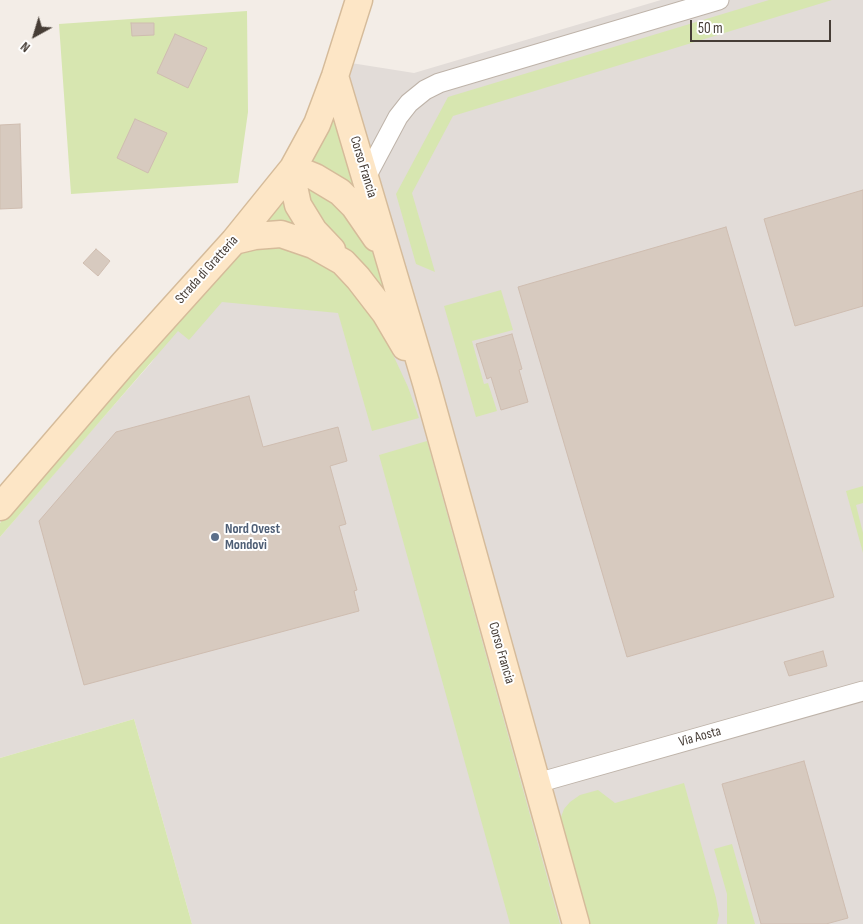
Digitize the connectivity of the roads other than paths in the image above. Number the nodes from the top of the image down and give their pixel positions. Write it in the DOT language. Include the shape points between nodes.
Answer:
graph roads {
  1 [pos="359,0"];
  2 [pos="719,0"];
  3 [pos="335,76"];
  4 [pos="293,168"];
  5 [pos="366,177"];
  6 [pos="234,241"];
  7 [pos="389,258"];
  8 [pos="343,262"];
  9 [pos="426,382"];
  10 [pos="0,507"];
  11 [pos="863,691"];
  12 [pos="537,783"];
  13 [pos="576,924"];
  1 -- 3 [label="street, Strada di Gratteria"];
  2 -- 5 [label="street" via="439,83 425,90 398,117"];
  3 -- 4 [label="street, Strada di Gratteria" via="317,124"];
  3 -- 5 [label="street, Corso Francia"];
  4 -- 6 [label="street, Strada di Gratteria"];
  4 -- 7 [label="street, Corso Francia" via="340,192 354,206"];
  4 -- 8 [label="street, Corso Francia" via="294,193 304,216"];
  5 -- 7 [label="street, Corso Francia"];
  6 -- 8 [label="street, Corso Francia" via="254,236 292,236"];
  6 -- 10 [label="street, Strada di Gratteria"];
  7 -- 9 [label="street, Corso Francia"];
  8 -- 9 [label="street, Corso Francia" via="385,313"];
  9 -- 12 [label="street, Corso Francia"];
  11 -- 12 [label="street, Via Aosta"];
  12 -- 13 [label="street, Corso Francia"];
}
